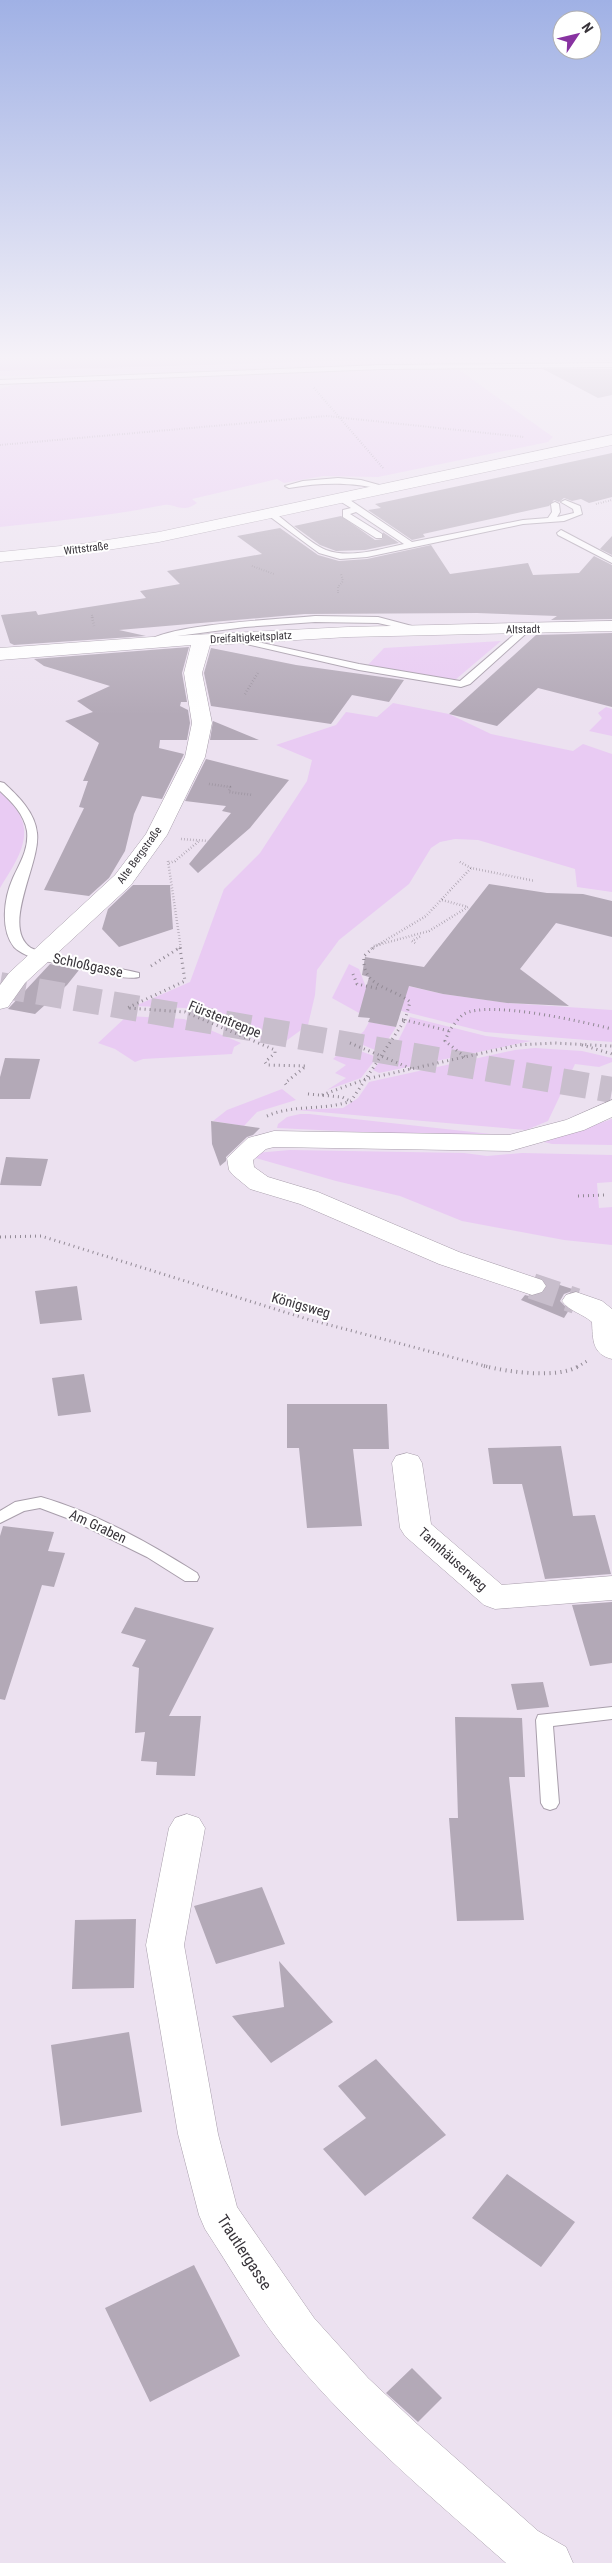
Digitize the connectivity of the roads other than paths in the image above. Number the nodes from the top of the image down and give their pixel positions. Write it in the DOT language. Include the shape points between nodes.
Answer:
graph roads {
  1 [pos="445,476"];
  2 [pos="289,486"];
  3 [pos="386,488"];
  4 [pos="341,498"];
  5 [pos="571,503"];
  6 [pos="553,507"];
  7 [pos="357,509"];
  8 [pos="269,513"];
  9 [pos="551,519"];
  10 [pos="561,533"];
  11 [pos="378,536"];
  12 [pos="410,545"];
  13 [pos="0,557"];
  14 [pos="612,560"];
  15 [pos="610,627"];
  16 [pos="526,629"];
  17 [pos="428,630"];
  18 [pos="229,639"];
  19 [pos="202,640"];
  20 [pos="152,642"];
  21 [pos="0,654"];
  22 [pos="0,785"];
  23 [pos="41,954"];
  24 [pos="135,975"];
  25 [pos="0,1002"];
  26 [pos="612,1107"];
  27 [pos="532,1286"];
  28 [pos="576,1301"];
  29 [pos="601,1354"];
  30 [pos="407,1463"];
  31 [pos="0,1518"];
  32 [pos="191,1577"];
  33 [pos="612,1588"];
  34 [pos="612,1713"];
  35 [pos="550,1803"];
  36 [pos="187,1828"];
  37 [pos="550,2563"];
  1 -- 3 [label="street, Wittstraße"];
  2 -- 3 [label="lane" via="355,480"];
  3 -- 4 [label="street, Wittstraße"];
  4 -- 7 [label="lane"];
  4 -- 8 [label="street, Wittstraße"];
  5 -- 9 [label="lane" via="579,512 576,515"];
  6 -- 9 [label="lane" via="556,512"];
  7 -- 11 [label="lane" via="346,512 346,515"];
  7 -- 12 [label="lane"];
  8 -- 12 [label="lane" via="322,552 333,556 353,556"];
  8 -- 13 [label="street, Wittstraße" via="124,543"];
  9 -- 12 [label="lane"];
  10 -- 14 [label="lane"];
  15 -- 16 [label="street, Altstadt"];
  16 -- 17 [label="street, Altstadt"];
  16 -- 18 [label="lane" via="461,684 360,667"];
  17 -- 18 [label="street, Dreifaltigkeitsplatz"];
  17 -- 20 [label="lane" via="378,620 315,619 168,634"];
  18 -- 19 [label="street, Dreifaltigkeitsplatz"];
  19 -- 20 [label="street, Dreifaltigkeitsplatz"];
  19 -- 23 [label="street, Alte Bergstraße" via="193,673 202,723 196,756 156,836 123,880"];
  20 -- 21 [label="street, Dreifaltigkeitsplatz"];
  22 -- 23 [label="lane, Schloßgasse" via="23,808 33,833 32,845 8,900 6,915 18,945"];
  23 -- 24 [label="lane, Schloßgasse" via="83,966"];
  23 -- 25 [label="street, Alte Bergstraße" via="17,978"];
  26 -- 27 [label="street" via="575,1125 517,1142 274,1140 257,1143 240,1158 242,1170 259,1183 309,1198 449,1258"];
  28 -- 29 [label="street" via="592,1307 606,1319 608,1346"];
  30 -- 33 [label="street, Tannhäuserweg" via="416,1528 495,1597"];
  31 -- 32 [label="lane, Am Graben" via="20,1506 41,1502 153,1552"];
  34 -- 35 [label="lane" via="544,1720"];
  36 -- 37 [label="street, Trautlergasse" via="165,1945 198,2134 219,2215 299,2333 353,2393 522,2547"];
}
